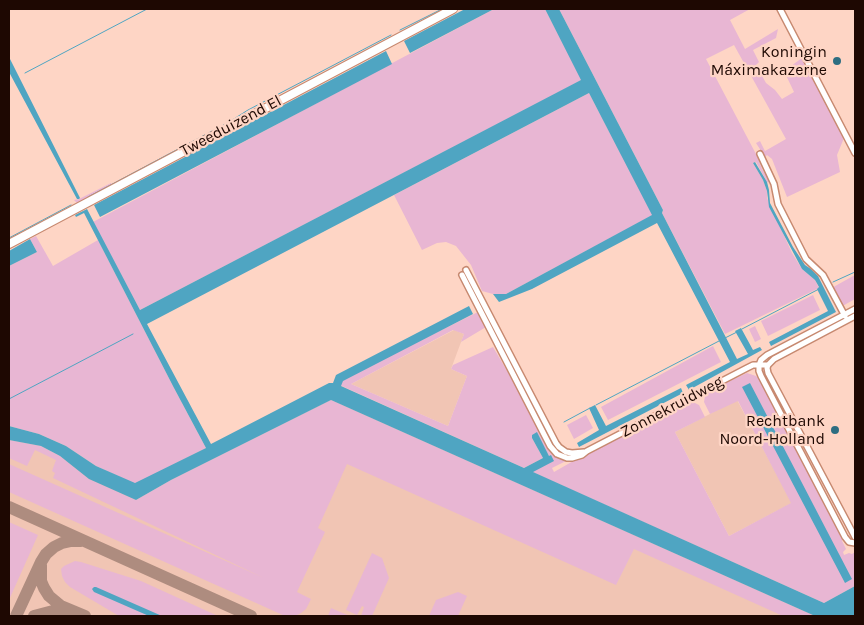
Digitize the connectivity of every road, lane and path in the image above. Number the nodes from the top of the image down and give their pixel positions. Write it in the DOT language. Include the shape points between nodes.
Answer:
graph roads {
  1 [pos="453,9"];
  2 [pos="780,9"];
  3 [pos="855,153"];
  4 [pos="760,154"];
  5 [pos="9,244"];
  6 [pos="464,273"];
  7 [pos="855,309"];
  8 [pos="844,315"];
  9 [pos="855,316"];
  10 [pos="847,321"];
  11 [pos="758,365"];
  12 [pos="768,365"];
  13 [pos="855,537"];
  14 [pos="855,544"];
  1 -- 5 [label="street, Tweeduizend El"];
  2 -- 3 [label="street"];
  4 -- 8 [label="street" via="774,184 778,204 802,251 823,275"];
  6 -- 11 [label="street, Zonnekruidweg" via="553,450 563,457 582,455"];
  7 -- 8 [label="street, Zonnekruidweg"];
  8 -- 10 [label="street"];
  8 -- 11 [label="street, Zonnekruidweg" via="767,355"];
  9 -- 10 [label="street"];
  10 -- 12 [label="street"];
  11 -- 12 [label="street, Zonnekruidweg"];
  11 -- 14 [label="street" via="845,537"];
  12 -- 13 [label="street" via="768,373"];
}
